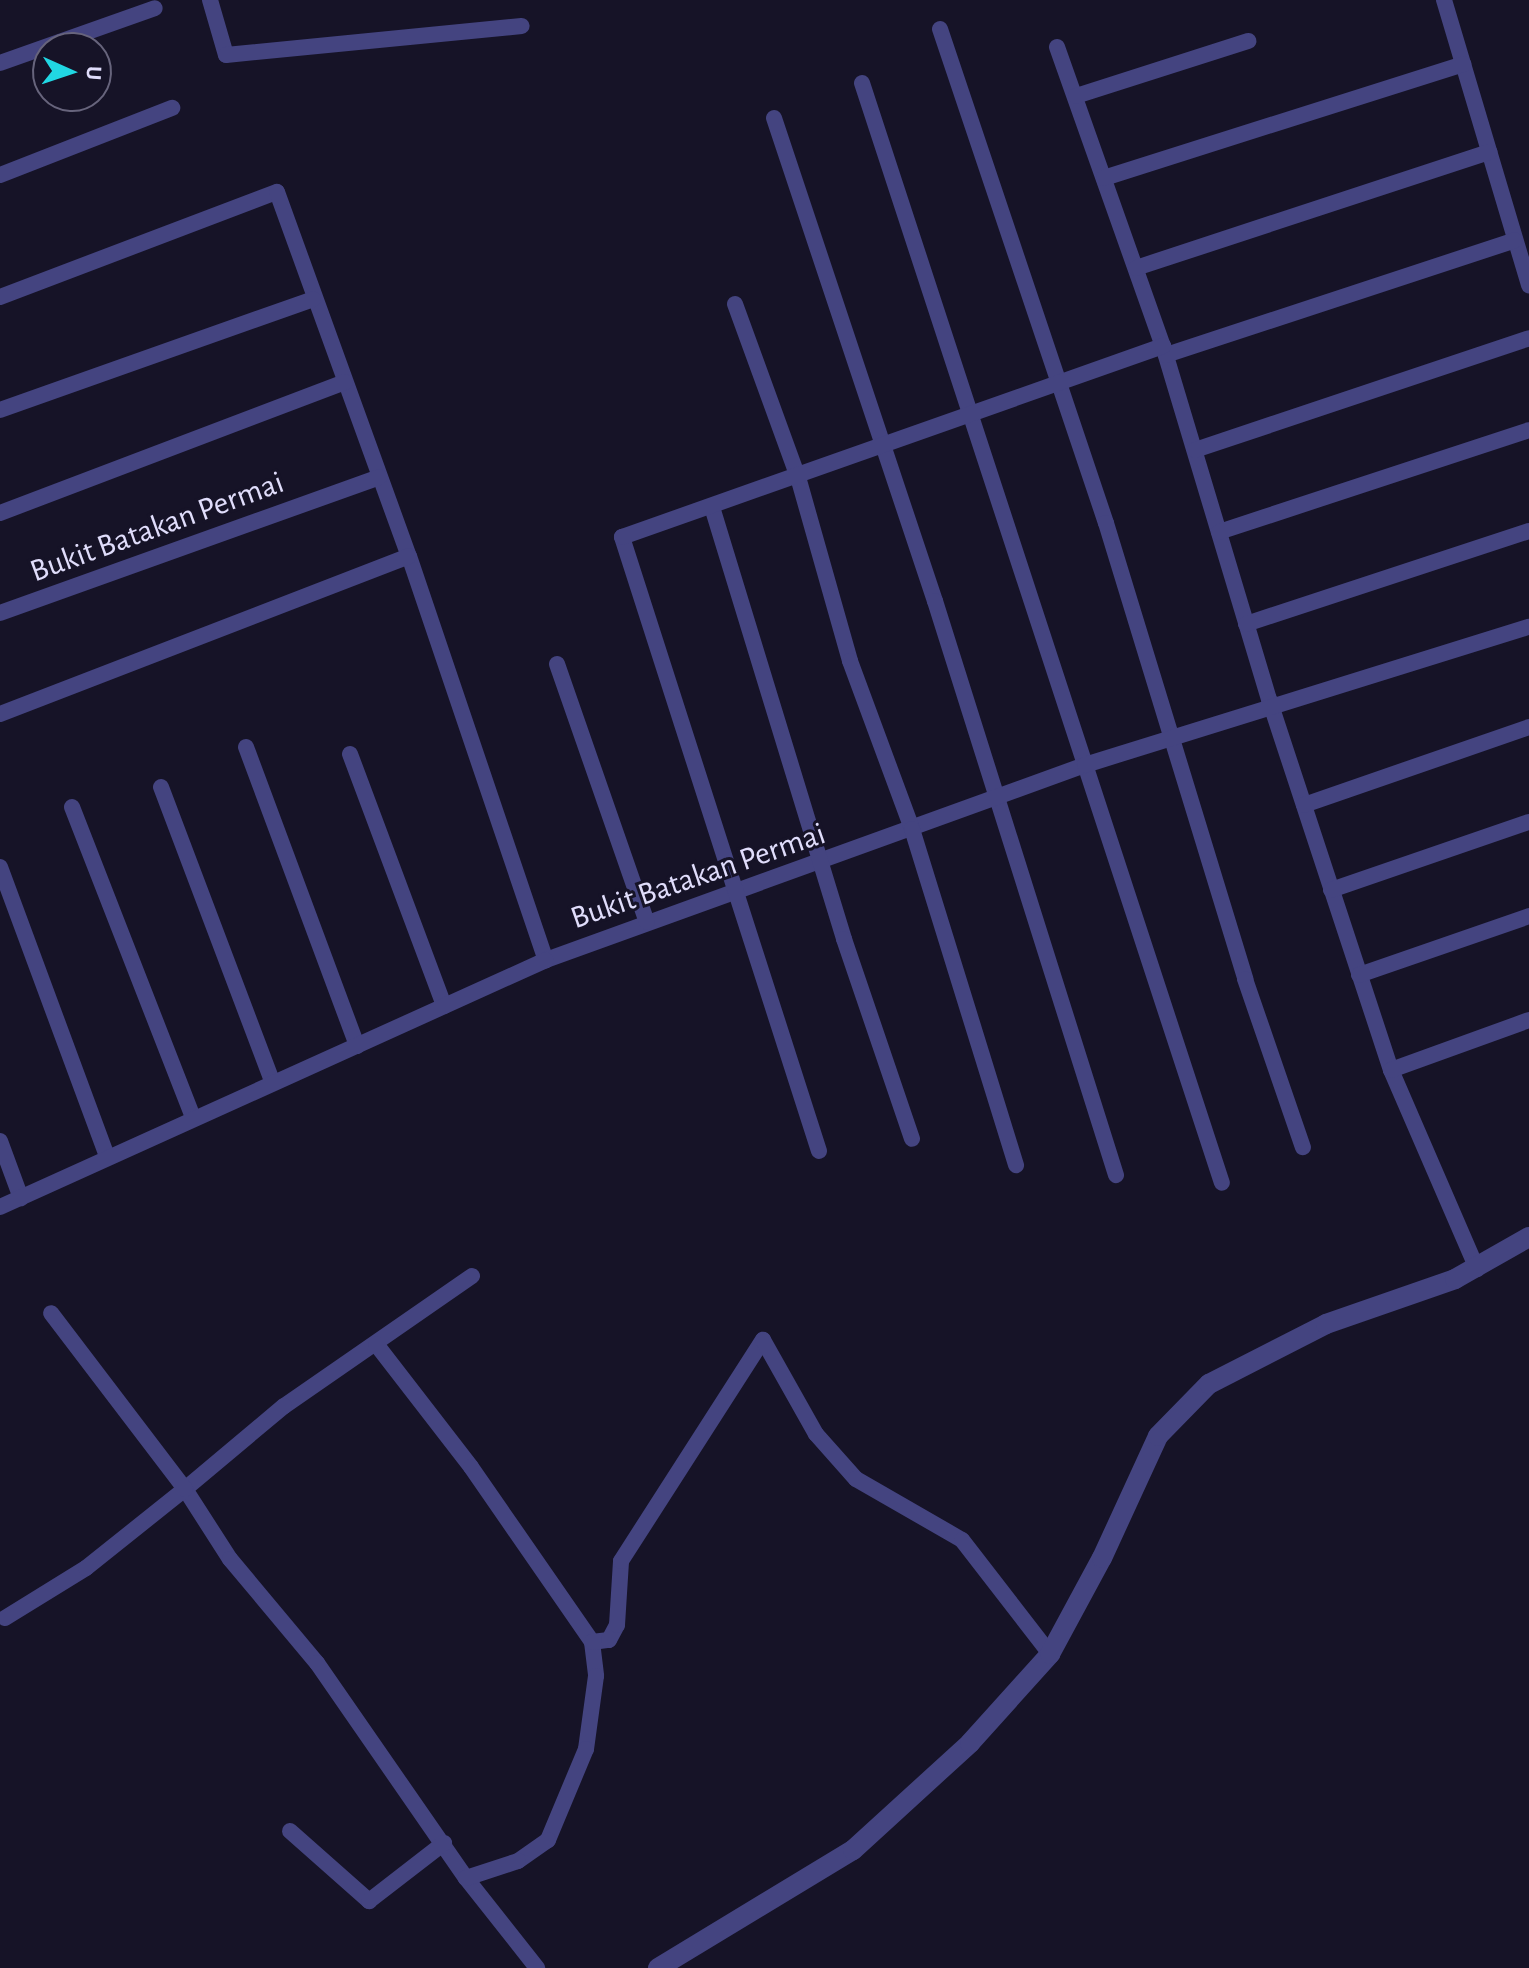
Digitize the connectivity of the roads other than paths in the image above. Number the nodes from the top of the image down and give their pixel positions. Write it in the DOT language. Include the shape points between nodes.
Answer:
graph roads {
  1 [pos="210,0"];
  2 [pos="1444,0"];
  3 [pos="155,8"];
  4 [pos="522,26"];
  5 [pos="940,29"];
  6 [pos="1248,41"];
  7 [pos="1057,47"];
  8 [pos="0,63"];
  9 [pos="1463,64"];
  10 [pos="862,83"];
  11 [pos="1076,96"];
  12 [pos="172,108"];
  13 [pos="774,118"];
  14 [pos="1489,152"];
  15 [pos="0,175"];
  16 [pos="1104,178"];
  17 [pos="1515,240"];
  18 [pos="1136,268"];
  19 [pos="1529,286"];
  20 [pos="0,297"];
  21 [pos="313,299"];
  22 [pos="735,304"];
  23 [pos="1529,338"];
  24 [pos="1165,351"];
  25 [pos="345,382"];
  26 [pos="1060,386"];
  27 [pos="0,410"];
  28 [pos="969,417"];
  29 [pos="1529,430"];
  30 [pos="882,446"];
  31 [pos="1195,450"];
  32 [pos="379,477"];
  33 [pos="798,477"];
  34 [pos="712,507"];
  35 [pos="0,513"];
  36 [pos="1529,531"];
  37 [pos="1219,532"];
  38 [pos="409,556"];
  39 [pos="0,613"];
  40 [pos="1246,624"];
  41 [pos="1529,627"];
  42 [pos="557,664"];
  43 [pos="1272,710"];
  44 [pos="0,714"];
  45 [pos="1529,727"];
  46 [pos="1174,738"];
  47 [pos="246,747"];
  48 [pos="350,754"];
  49 [pos="1085,765"];
  50 [pos="161,787"];
  51 [pos="995,800"];
  52 [pos="1304,805"];
  53 [pos="72,807"];
  54 [pos="1529,822"];
  55 [pos="912,829"];
  56 [pos="824,862"];
  57 [pos="0,867"];
  58 [pos="1331,890"];
  59 [pos="736,894"];
  60 [pos="1529,916"];
  61 [pos="647,922"];
  62 [pos="546,960"];
  63 [pos="1359,975"];
  64 [pos="444,1006"];
  65 [pos="1529,1020"];
  66 [pos="357,1046"];
  67 [pos="1391,1070"];
  68 [pos="273,1083"];
  69 [pos="193,1118"];
  70 [pos="912,1139"];
  71 [pos="0,1141"];
  72 [pos="1303,1147"];
  73 [pos="819,1151"];
  74 [pos="107,1157"];
  75 [pos="1016,1165"];
  76 [pos="1116,1175"];
  77 [pos="1222,1183"];
  78 [pos="21,1198"];
  79 [pos="0,1207"];
  80 [pos="1529,1237"];
  81 [pos="1477,1269"];
  82 [pos="472,1276"];
  83 [pos="51,1313"];
  84 [pos="376,1344"];
  85 [pos="185,1489"];
  86 [pos="5,1618"];
  87 [pos="592,1642"];
  88 [pos="1050,1654"];
  89 [pos="290,1831"];
  90 [pos="444,1843"];
  91 [pos="466,1878"];
  92 [pos="523,1961"];
  93 [pos="537,1968"];
  94 [pos="658,1968"];
  1 -- 4 [label="street" via="226,55"];
  2 -- 9 [label="street"];
  3 -- 8 [label="street"];
  5 -- 26 [label="street"];
  6 -- 11 [label="street"];
  7 -- 11 [label="street"];
  9 -- 14 [label="street"];
  9 -- 16 [label="street"];
  10 -- 28 [label="street"];
  11 -- 16 [label="street"];
  12 -- 15 [label="street"];
  13 -- 30 [label="street"];
  14 -- 17 [label="street"];
  14 -- 18 [label="street"];
  16 -- 18 [label="street"];
  17 -- 19 [label="street"];
  17 -- 24 [label="street"];
  18 -- 24 [label="street"];
  20 -- 21 [label="street, Bukit Batakan Permai" via="277,192"];
  21 -- 25 [label="street, Bukit Batakan Permai"];
  21 -- 27 [label="street"];
  22 -- 33 [label="street"];
  23 -- 31 [label="street"];
  24 -- 26 [label="street"];
  24 -- 31 [label="street"];
  25 -- 32 [label="street, Bukit Batakan Permai"];
  25 -- 35 [label="street, Bukit Batakan Permai"];
  26 -- 28 [label="street"];
  26 -- 46 [label="street"];
  28 -- 30 [label="street"];
  28 -- 49 [label="street"];
  29 -- 37 [label="street"];
  30 -- 33 [label="street"];
  30 -- 51 [label="street"];
  31 -- 37 [label="street"];
  32 -- 38 [label="street, Bukit Batakan Permai"];
  32 -- 39 [label="street, Bukit Batakan Permai"];
  33 -- 34 [label="street"];
  33 -- 55 [label="street" via="850,661"];
  34 -- 56 [label="street"];
  34 -- 59 [label="street" via="622,537"];
  36 -- 40 [label="street"];
  37 -- 40 [label="street"];
  38 -- 44 [label="street"];
  38 -- 62 [label="street, Bukit Batakan Permai"];
  40 -- 43 [label="street"];
  41 -- 43 [label="street, Bukit Batakan Permai"];
  42 -- 61 [label="street"];
  43 -- 46 [label="street, Bukit Batakan Permai"];
  43 -- 52 [label="street"];
  45 -- 52 [label="street"];
  46 -- 49 [label="street, Bukit Batakan Permai"];
  46 -- 72 [label="street" via="1245,979"];
  47 -- 66 [label="street"];
  48 -- 64 [label="street"];
  49 -- 51 [label="street, Bukit Batakan Permai"];
  49 -- 77 [label="street"];
  50 -- 68 [label="street"];
  51 -- 55 [label="street, Bukit Batakan Permai"];
  51 -- 76 [label="street"];
  52 -- 58 [label="street"];
  53 -- 69 [label="street"];
  54 -- 58 [label="street"];
  55 -- 56 [label="street, Bukit Batakan Permai"];
  55 -- 75 [label="street"];
  56 -- 59 [label="street, Bukit Batakan Permai"];
  56 -- 70 [label="street"];
  57 -- 74 [label="street"];
  58 -- 63 [label="street"];
  59 -- 61 [label="street, Bukit Batakan Permai"];
  59 -- 73 [label="street"];
  60 -- 63 [label="street"];
  61 -- 62 [label="street, Bukit Batakan Permai"];
  62 -- 64 [label="street"];
  63 -- 67 [label="street"];
  64 -- 66 [label="street"];
  65 -- 67 [label="street"];
  66 -- 68 [label="street"];
  67 -- 81 [label="street"];
  68 -- 69 [label="street"];
  69 -- 74 [label="street"];
  71 -- 78 [label="street"];
  74 -- 78 [label="street"];
  78 -- 79 [label="street"];
  80 -- 81 [label="street"];
  81 -- 88 [label="street" via="1395,1304 1315,1329 1209,1384 1158,1436"];
  82 -- 84 [label="street"];
  83 -- 85 [label="street"];
  84 -- 85 [label="street" via="284,1406"];
  84 -- 87 [label="street" via="471,1467"];
  85 -- 86 [label="street" via="86,1568"];
  85 -- 90 [label="street" via="230,1559 317,1663"];
  87 -- 88 [label="street" via="609,1640 617,1625 621,1561 763,1340 816,1434 856,1479 962,1540"];
  87 -- 91 [label="street" via="596,1676 586,1749 548,1840 518,1861"];
  88 -- 94 [label="street" via="936,1778 853,1850"];
  89 -- 90 [label="street" via="369,1901"];
  90 -- 91 [label="street"];
  91 -- 92 [label="street"];
  92 -- 93 [label="street"];
}
